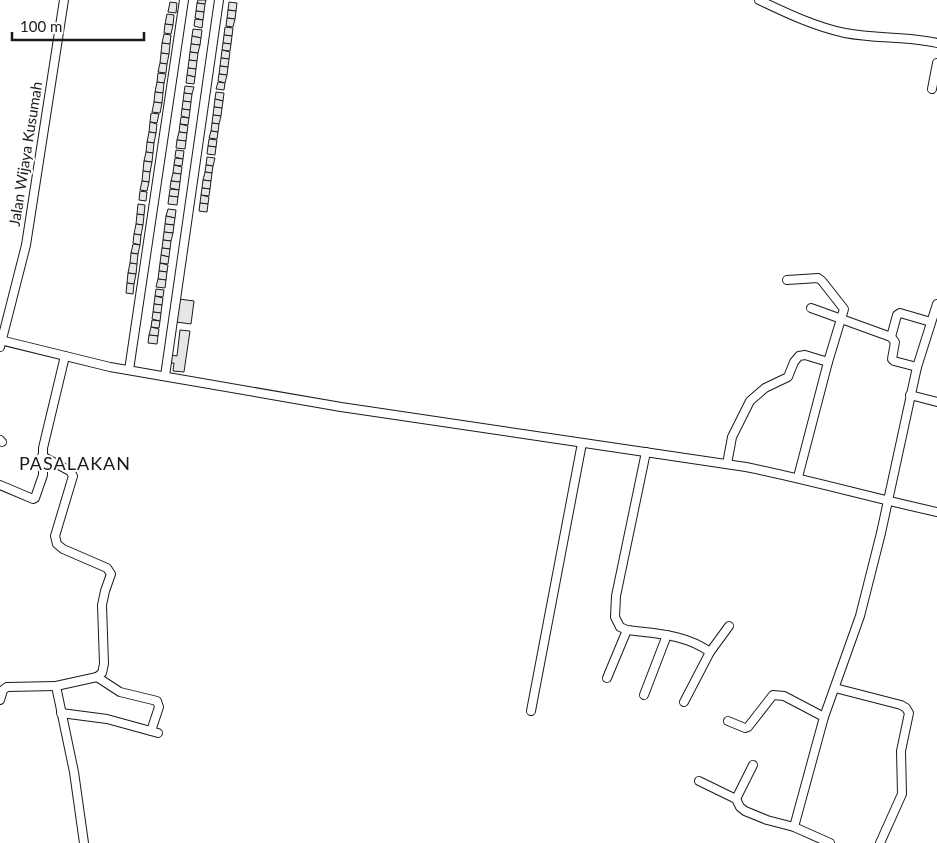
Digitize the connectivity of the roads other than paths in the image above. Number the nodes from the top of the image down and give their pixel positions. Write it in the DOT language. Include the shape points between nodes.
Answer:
graph roads {
  1 [pos="64,0"];
  2 [pos="184,0"];
  3 [pos="219,0"];
  4 [pos="759,0"];
  5 [pos="937,43"];
  6 [pos="937,63"];
  7 [pos="932,89"];
  8 [pos="787,280"];
  9 [pos="937,304"];
  10 [pos="811,308"];
  11 [pos="842,319"];
  12 [pos="931,322"];
  13 [pos="891,337"];
  14 [pos="0,342"];
  15 [pos="65,356"];
  16 [pos="828,362"];
  17 [pos="917,367"];
  18 [pos="129,370"];
  19 [pos="165,376"];
  20 [pos="910,395"];
  21 [pos="937,402"];
  22 [pos="582,443"];
  23 [pos="646,452"];
  24 [pos="42,456"];
  25 [pos="727,464"];
  26 [pos="798,477"];
  27 [pos="0,485"];
  28 [pos="887,501"];
  29 [pos="937,512"];
  30 [pos="729,626"];
  31 [pos="627,630"];
  32 [pos="667,635"];
  33 [pos="710,652"];
  34 [pos="97,678"];
  35 [pos="607,678"];
  36 [pos="56,686"];
  37 [pos="835,688"];
  38 [pos="644,695"];
  39 [pos="0,700"];
  40 [pos="684,702"];
  41 [pos="531,711"];
  42 [pos="61,713"];
  43 [pos="824,717"];
  44 [pos="728,721"];
  45 [pos="753,765"];
  46 [pos="699,781"];
  47 [pos="736,799"];
  48 [pos="794,827"];
  49 [pos="84,843"];
  50 [pos="830,843"];
  51 [pos="880,843"];
  1 -- 14 [label="street, Jalan Wijaya Kusumah" via="26,245"];
  2 -- 18 [label="street"];
  3 -- 19 [label="street"];
  4 -- 5 [label="street" via="846,34"];
  6 -- 7 [label="street"];
  8 -- 11 [label="street" via="818,278 844,309"];
  9 -- 12 [label="street"];
  10 -- 11 [label="street"];
  11 -- 13 [label="street"];
  11 -- 16 [label="street"];
  12 -- 13 [label="street" via="900,313"];
  12 -- 17 [label="street"];
  13 -- 17 [label="street" via="895,342 892,359"];
  14 -- 15 [label="street"];
  15 -- 18 [label="street"];
  15 -- 24 [label="street"];
  16 -- 25 [label="street" via="800,356 788,377 750,400 732,437"];
  16 -- 26 [label="street"];
  17 -- 20 [label="street"];
  18 -- 19 [label="street"];
  19 -- 22 [label="street" via="341,407"];
  20 -- 21 [label="street"];
  20 -- 28 [label="street"];
  22 -- 23 [label="street"];
  22 -- 41 [label="street"];
  23 -- 25 [label="street"];
  23 -- 31 [label="street" via="616,596 616,623"];
  24 -- 27 [label="street" via="43,475 33,499"];
  24 -- 34 [label="street" via="70,471 73,476 55,536 57,544 107,568 111,574 102,604 104,664"];
  25 -- 26 [label="street"];
  26 -- 28 [label="street"];
  28 -- 29 [label="street"];
  28 -- 37 [label="street" via="860,616"];
  30 -- 33 [label="street"];
  31 -- 32 [label="street"];
  31 -- 35 [label="street"];
  32 -- 33 [label="street" via="690,640"];
  32 -- 38 [label="street"];
  33 -- 40 [label="street"];
  34 -- 36 [label="street"];
  34 -- 42 [label="street" via="120,692 157,701 155,732 107,719"];
  36 -- 39 [label="street" via="7,687"];
  36 -- 42 [label="street"];
  37 -- 43 [label="street"];
  37 -- 51 [label="street" via="901,705 909,713 901,751 902,794"];
  42 -- 49 [label="street" via="74,772"];
  43 -- 44 [label="street" via="784,696 773,694 748,727"];
  43 -- 48 [label="street"];
  45 -- 47 [label="street"];
  46 -- 47 [label="street"];
  47 -- 48 [label="street" via="744,811"];
  48 -- 50 [label="street"];
}
